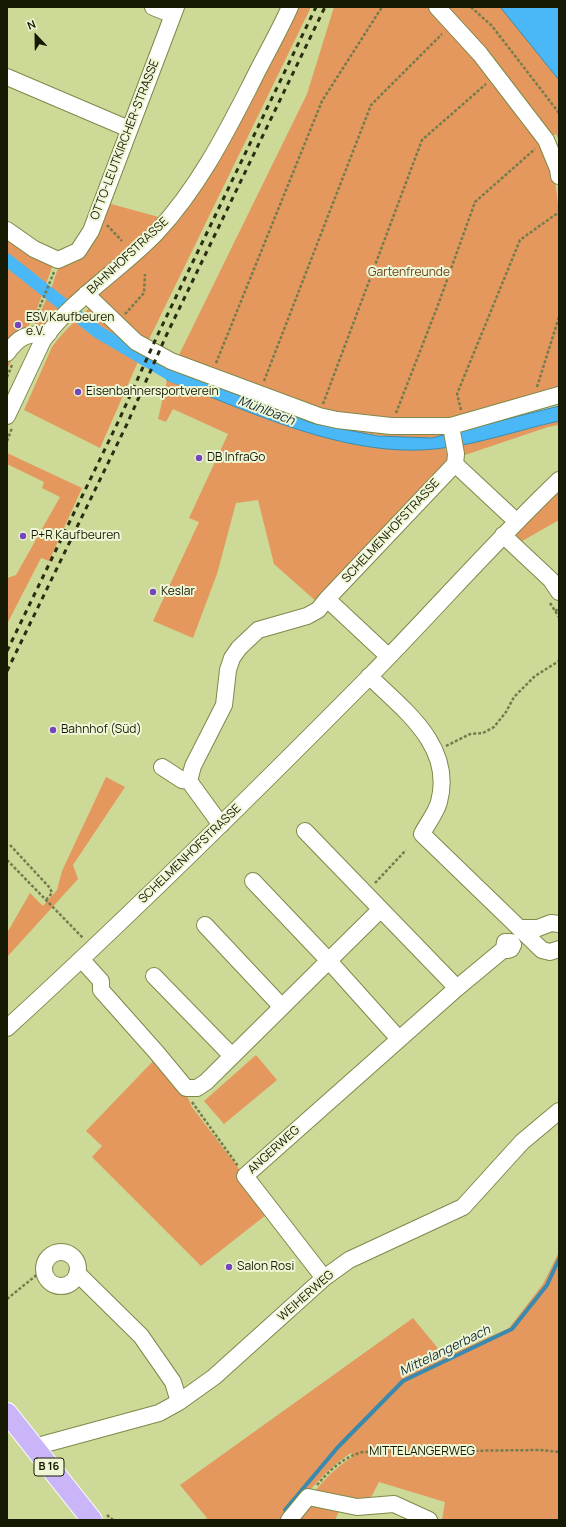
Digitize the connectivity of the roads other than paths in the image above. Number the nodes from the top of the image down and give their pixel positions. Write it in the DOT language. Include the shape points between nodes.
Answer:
graph roads {
  1 [pos="153,7"];
  2 [pos="290,7"];
  3 [pos="437,7"];
  4 [pos="174,11"];
  5 [pos="7,77"];
  6 [pos="129,129"];
  7 [pos="559,176"];
  8 [pos="7,230"];
  9 [pos="86,294"];
  10 [pos="49,333"];
  11 [pos="7,354"];
  12 [pos="559,395"];
  13 [pos="7,416"];
  14 [pos="456,427"];
  15 [pos="455,459"];
  16 [pos="559,480"];
  17 [pos="516,521"];
  18 [pos="503,535"];
  19 [pos="559,592"];
  20 [pos="327,599"];
  21 [pos="388,656"];
  22 [pos="369,676"];
  23 [pos="162,767"];
  24 [pos="189,781"];
  25 [pos="221,825"];
  26 [pos="305,831"];
  27 [pos="254,881"];
  28 [pos="380,910"];
  29 [pos="559,924"];
  30 [pos="205,925"];
  31 [pos="520,928"];
  32 [pos="504,948"];
  33 [pos="559,949"];
  34 [pos="82,960"];
  35 [pos="329,961"];
  36 [pos="154,976"];
  37 [pos="457,988"];
  38 [pos="282,1007"];
  39 [pos="7,1028"];
  40 [pos="399,1039"];
  41 [pos="232,1056"];
  42 [pos="559,1111"];
  43 [pos="77,1273"];
  44 [pos="324,1278"];
  45 [pos="179,1402"];
  46 [pos="7,1413"];
  47 [pos="34,1447"];
  48 [pos="92,1520"];
  49 [pos="289,1520"];
  50 [pos="428,1520"];
  1 -- 4 [label="street"];
  2 -- 9 [label="street, BAHNHOFSTRASSE" via="233,121 188,195 157,232"];
  3 -- 7 [label="street" via="496,74 546,140"];
  4 -- 6 [label="street, OTTO-LEUTKIRCHER-STRASSE"];
  5 -- 6 [label="street"];
  6 -- 8 [label="street, OTTO-LEUTKIRCHER-STRASSE" via="91,232 78,251 58,260 34,249"];
  9 -- 10 [label="street, BAHNHOFSTRASSE"];
  9 -- 14 [label="street" via="136,342 171,361 319,416 391,426"];
  10 -- 11 [label="street" via="26,335 15,343"];
  10 -- 13 [label="street, BAHNHOFSTRASSE" via="36,354"];
  12 -- 14 [label="street"];
  14 -- 15 [label="street"];
  15 -- 17 [label="street"];
  15 -- 20 [label="street, SCHELMENHOFSTRASSE"];
  16 -- 17 [label="street, SCHELMENHOFSTRASSE"];
  17 -- 18 [label="street, SCHELMENHOFSTRASSE"];
  18 -- 19 [label="street" via="551,580"];
  18 -- 21 [label="street, SCHELMENHOFSTRASSE"];
  20 -- 21 [label="street"];
  20 -- 24 [label="street, SCHELMENHOFSTRASSE" via="318,610 307,616 258,630 239,648 228,670 224,705 193,766"];
  21 -- 22 [label="street, SCHELMENHOFSTRASSE"];
  22 -- 25 [label="street, SCHELMENHOFSTRASSE"];
  22 -- 31 [label="street" via="427,734 435,751 442,776 439,803 422,834"];
  23 -- 24 [label="street" via="182,780"];
  24 -- 25 [label="street"];
  25 -- 34 [label="street, SCHELMENHOFSTRASSE"];
  26 -- 28 [label="street"];
  27 -- 35 [label="street"];
  28 -- 35 [label="street"];
  28 -- 37 [label="street"];
  29 -- 31 [label="street"];
  30 -- 38 [label="street"];
  31 -- 33 [label="street" via="542,950 550,952"];
  32 -- 37 [label="street, ANGERWEG"];
  34 -- 39 [label="street, SCHELMENHOFSTRASSE"];
  34 -- 41 [label="street" via="101,981 101,990 186,1088 197,1088"];
  35 -- 38 [label="street"];
  35 -- 40 [label="street"];
  36 -- 41 [label="street"];
  37 -- 40 [label="street, ANGERWEG"];
  38 -- 41 [label="street"];
  40 -- 44 [label="street, ANGERWEG" via="245,1176"];
  42 -- 44 [label="street, WEIHERWEG" via="522,1142 463,1207 350,1260"];
  43 -- 43 [label="street" via="73,1257 62,1252 47,1258 44,1269 51,1283 61,1286 71,1282"];
  43 -- 45 [label="street" via="141,1336 173,1382"];
  44 -- 45 [label="street, WEIHERWEG" via="214,1377"];
  45 -- 47 [label="street, WEIHERWEG" via="159,1413"];
  46 -- 47 [label="main road, B 16"];
  47 -- 48 [label="main road, B 16"];
  49 -- 50 [label="street" via="308,1497 356,1507 394,1504"];
}
